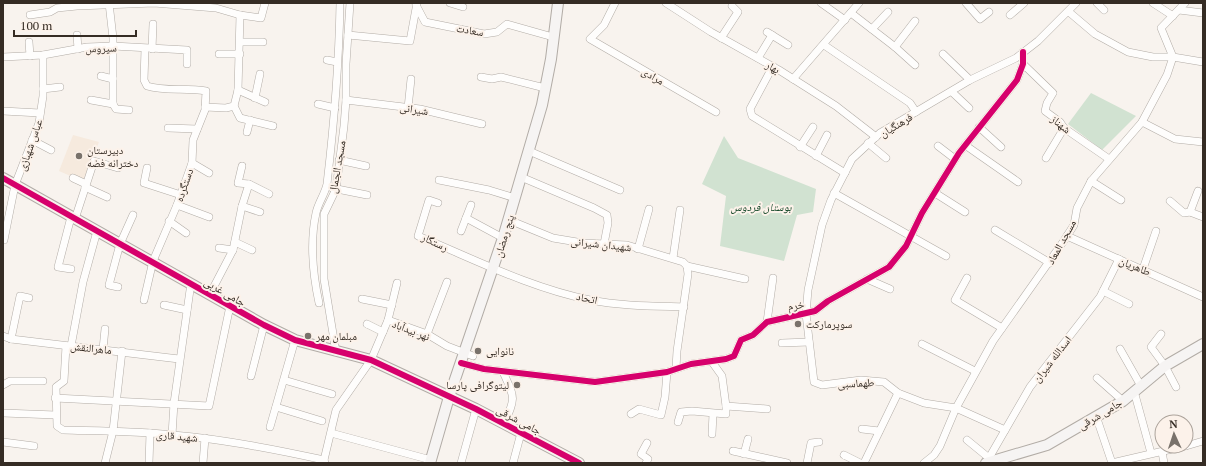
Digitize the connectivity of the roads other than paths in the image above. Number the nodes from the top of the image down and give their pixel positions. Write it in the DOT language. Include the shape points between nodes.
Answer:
graph roads {
  1 [pos="265,3"];
  2 [pos="340,3"];
  3 [pos="350,3"];
  4 [pos="450,3"];
  5 [pos="558,3"];
  6 [pos="615,3"];
  7 [pos="666,3"];
  8 [pos="821,3"];
  9 [pos="859,3"];
  10 [pos="966,3"];
  11 [pos="1024,3"];
  12 [pos="1076,3"];
  13 [pos="1097,3"];
  14 [pos="1153,3"];
  15 [pos="1185,3"];
  16 [pos="168,4"];
  17 [pos="415,4"];
  18 [pos="109,5"];
  19 [pos="198,5"];
  20 [pos="216,6"];
  21 [pos="732,6"];
  22 [pos="463,7"];
  23 [pos="1104,10"];
  24 [pos="1179,10"];
  25 [pos="888,12"];
  26 [pos="989,12"];
  27 [pos="1069,12"];
  28 [pos="851,13"];
  29 [pos="1203,13"];
  30 [pos="30,15"];
  31 [pos="240,15"];
  32 [pos="1010,15"];
  33 [pos="1173,16"];
  34 [pos="845,20"];
  35 [pos="915,21"];
  36 [pos="153,24"];
  37 [pos="872,29"];
  38 [pos="77,35"];
  39 [pos="354,36"];
  40 [pos="553,37"];
  41 [pos="721,38"];
  42 [pos="29,42"];
  43 [pos="240,42"];
  44 [pos="263,42"];
  45 [pos="788,45"];
  46 [pos="824,45"];
  47 [pos="113,46"];
  48 [pos="894,47"];
  49 [pos="78,49"];
  50 [pos="149,49"];
  51 [pos="1023,52"];
  52 [pos="219,54"];
  53 [pos="240,54"];
  54 [pos="943,54"];
  55 [pos="30,56"];
  56 [pos="43,56"];
  57 [pos="3,57"];
  58 [pos="758,58"];
  59 [pos="1173,58"];
  60 [pos="327,60"];
  61 [pos="337,62"];
  62 [pos="1203,62"];
  63 [pos="187,64"];
  64 [pos="1023,64"];
  65 [pos="915,65"];
  66 [pos="773,66"];
  67 [pos="260,74"];
  68 [pos="101,76"];
  69 [pos="480,77"];
  70 [pos="113,79"];
  71 [pos="411,79"];
  72 [pos="793,79"];
  73 [pos="970,80"];
  74 [pos="60,87"];
  75 [pos="545,88"];
  76 [pos="43,89"];
  77 [pos="238,90"];
  78 [pos="952,92"];
  79 [pos="255,98"];
  80 [pos="91,100"];
  81 [pos="351,101"];
  82 [pos="265,102"];
  83 [pos="113,104"];
  84 [pos="318,104"];
  85 [pos="205,106"];
  86 [pos="234,106"];
  87 [pos="336,108"];
  88 [pos="408,108"];
  89 [pos="969,108"];
  90 [pos="129,110"];
  91 [pos="3,111"];
  92 [pos="716,112"];
  93 [pos="916,112"];
  94 [pos="40,113"];
  95 [pos="250,120"];
  96 [pos="1142,122"];
  97 [pos="482,124"];
  98 [pos="273,126"];
  99 [pos="979,127"];
  100 [pos="168,128"];
  101 [pos="813,128"];
  102 [pos="1064,128"];
  103 [pos="197,129"];
  104 [pos="247,132"];
  105 [pos="827,135"];
  106 [pos="876,137"];
  107 [pos="32,140"];
  108 [pos="1203,142"];
  109 [pos="868,143"];
  110 [pos="965,145"];
  111 [pos="938,146"];
  112 [pos="800,147"];
  113 [pos="1001,147"];
  114 [pos="51,150"];
  115 [pos="529,151"];
  116 [pos="816,156"];
  117 [pos="886,158"];
  118 [pos="1046,158"];
  119 [pos="955,159"];
  120 [pos="1109,159"];
  121 [pos="343,161"];
  122 [pos="192,163"];
  123 [pos="242,166"];
  124 [pos="366,166"];
  125 [pos="118,168"];
  126 [pos="147,168"];
  127 [pos="209,172"];
  128 [pos="845,173"];
  129 [pos="521,177"];
  130 [pos="3,178"];
  131 [pos="73,178"];
  132 [pos="439,180"];
  133 [pos="1090,181"];
  134 [pos="1018,182"];
  135 [pos="249,184"];
  136 [pos="15,185"];
  137 [pos="85,185"];
  138 [pos="326,187"];
  139 [pos="340,190"];
  140 [pos="620,190"];
  141 [pos="1198,191"];
  142 [pos="934,192"];
  143 [pos="834,193"];
  144 [pos="269,194"];
  145 [pos="181,195"];
  146 [pos="367,195"];
  147 [pos="107,197"];
  148 [pos="515,198"];
  149 [pos="1121,200"];
  150 [pos="1170,201"];
  151 [pos="438,203"];
  152 [pos="177,205"];
  153 [pos="471,205"];
  154 [pos="242,206"];
  155 [pos="649,209"];
  156 [pos="680,210"];
  157 [pos="260,212"];
  158 [pos="965,212"];
  159 [pos="1190,212"];
  160 [pos="133,216"];
  161 [pos="209,217"];
  162 [pos="1203,217"];
  163 [pos="73,218"];
  164 [pos="466,218"];
  165 [pos="509,220"];
  166 [pos="169,221"];
  167 [pos="995,230"];
  168 [pos="97,231"];
  169 [pos="461,231"];
  170 [pos="1156,231"];
  171 [pos="186,233"];
  172 [pos="1067,236"];
  173 [pos="910,237"];
  174 [pos="503,238"];
  175 [pos="4,240"];
  176 [pos="235,242"];
  177 [pos="120,244"];
  178 [pos="604,244"];
  179 [pos="219,248"];
  180 [pos="638,249"];
  181 [pos="233,250"];
  182 [pos="252,250"];
  183 [pos="946,256"];
  184 [pos="673,258"];
  185 [pos="1119,260"];
  186 [pos="153,261"];
  187 [pos="1050,263"];
  188 [pos="687,266"];
  189 [pos="71,269"];
  190 [pos="493,269"];
  191 [pos="1143,269"];
  192 [pos="773,278"];
  193 [pos="967,278"];
  194 [pos="745,279"];
  195 [pos="867,279"];
  196 [pos="447,282"];
  197 [pos="397,283"];
  198 [pos="191,284"];
  199 [pos="118,287"];
  200 [pos="890,289"];
  201 [pos="1103,291"];
  202 [pos="210,294"];
  203 [pos="1203,297"];
  204 [pos="29,298"];
  205 [pos="362,299"];
  206 [pos="144,300"];
  207 [pos="319,303"];
  208 [pos="1129,304"];
  209 [pos="164,305"];
  210 [pos="392,305"];
  211 [pos="230,306"];
  212 [pos="684,307"];
  213 [pos="187,310"];
  214 [pos="806,314"];
  215 [pos="388,320"];
  216 [pos="767,322"];
  217 [pos="367,324"];
  218 [pos="264,325"];
  219 [pos="1002,328"];
  220 [pos="104,329"];
  221 [pos="383,332"];
  222 [pos="427,334"];
  223 [pos="1161,334"];
  224 [pos="3,336"];
  225 [pos="10,339"];
  226 [pos="295,340"];
  227 [pos="809,342"];
  228 [pos="782,343"];
  229 [pos="922,344"];
  230 [pos="1203,344"];
  231 [pos="68,346"];
  232 [pos="102,349"];
  233 [pos="1120,349"];
  234 [pos="122,351"];
  235 [pos="336,352"];
  236 [pos="466,357"];
  237 [pos="179,359"];
  238 [pos="371,360"];
  239 [pos="712,362"];
  240 [pos="1165,366"];
  241 [pos="676,368"];
  242 [pos="975,371"];
  243 [pos="503,372"];
  244 [pos="667,372"];
  245 [pos="251,376"];
  246 [pos="1097,378"];
  247 [pos="284,380"];
  248 [pos="43,381"];
  249 [pos="3,385"];
  250 [pos="1176,386"];
  251 [pos="1138,388"];
  252 [pos="898,393"];
  253 [pos="332,394"];
  254 [pos="449,397"];
  255 [pos="56,398"];
  256 [pos="116,400"];
  257 [pos="1123,401"];
  258 [pos="174,403"];
  259 [pos="726,406"];
  260 [pos="276,408"];
  261 [pos="956,408"];
  262 [pos="476,409"];
  263 [pos="767,409"];
  264 [pos="3,413"];
  265 [pos="631,414"];
  266 [pos="713,414"];
  267 [pos="56,415"];
  268 [pos="1096,416"];
  269 [pos="322,421"];
  270 [pos="678,422"];
  271 [pos="504,424"];
  272 [pos="270,427"];
  273 [pos="862,429"];
  274 [pos="1005,430"];
  275 [pos="112,431"];
  276 [pos="879,432"];
  277 [pos="150,433"];
  278 [pos="331,433"];
  279 [pos="521,433"];
  280 [pos="712,434"];
  281 [pos="172,435"];
  282 [pos="205,438"];
  283 [pos="748,439"];
  284 [pos="967,440"];
  285 [pos="3,442"];
  286 [pos="819,442"];
  287 [pos="647,443"];
  288 [pos="34,446"];
  289 [pos="733,451"];
  290 [pos="1151,453"];
  291 [pos="1154,453"];
  292 [pos="744,454"];
  293 [pos="844,455"];
  294 [pos="324,459"];
  295 [pos="989,461"];
  296 [pos="430,462"];
  297 [pos="463,462"];
  298 [pos="105,463"];
  299 [pos="149,463"];
  300 [pos="203,463"];
  301 [pos="513,463"];
  302 [pos="579,463"];
  303 [pos="646,463"];
  304 [pos="787,463"];
  305 [pos="807,463"];
  306 [pos="860,463"];
  307 [pos="864,463"];
  308 [pos="924,463"];
  309 [pos="1112,463"];
  1 -- 31 [label="street" via="261,18"];
  2 -- 61 [label="street, مسجد الجمال"];
  3 -- 39 [label="street, مسجد الجمال"];
  4 -- 22 [label="street"];
  5 -- 40 [label="street, پنج رمضان"];
  6 -- 92 [label="street, مرادی" via="604,25 590,39"];
  7 -- 41 [label="street, بهار"];
  8 -- 34 [label="street"];
  9 -- 28 [label="street"];
  10 -- 26 [label="street" via="980,19"];
  11 -- 32 [label="street"];
  12 -- 27 [label="street, فرهنگیان"];
  13 -- 23 [label="street"];
  14 -- 33 [label="street"];
  15 -- 24 [label="street"];
  16 -- 18 [label="street"];
  16 -- 19 [label="street"];
  17 -- 39 [label="street" via="410,41"];
  17 -- 40 [label="street, سعادت" via="425,22 484,34 497,32 507,24"];
  18 -- 30 [label="street" via="57,8 50,12"];
  18 -- 47 [label="street"];
  19 -- 20 [label="street"];
  20 -- 31 [label="street"];
  21 -- 41 [label="street" via="738,12"];
  24 -- 29 [label="street"];
  24 -- 33 [label="street"];
  25 -- 37 [label="street"];
  27 -- 51 [label="street, فرهنگیان"];
  27 -- 59 [label="street" via="1095,34 1128,52"];
  28 -- 34 [label="street"];
  28 -- 37 [label="street"];
  31 -- 43 [label="street"];
  33 -- 59 [label="street" via="1160,28"];
  34 -- 46 [label="street"];
  35 -- 48 [label="street"];
  36 -- 50 [label="street"];
  37 -- 48 [label="street"];
  38 -- 49 [label="street"];
  39 -- 81 [label="street, مسجد الجمال" via="346,64"];
  40 -- 75 [label="street, پنج رمضان"];
  41 -- 58 [label="street, بهار"];
  42 -- 55 [label="street"];
  43 -- 44 [label="street"];
  43 -- 53 [label="street"];
  45 -- 58 [label="street" via="770,34"];
  46 -- 72 [label="street"];
  46 -- 93 [label="street" via="905,100"];
  47 -- 49 [label="street, سیروس"];
  47 -- 50 [label="street, سیروس"];
  47 -- 70 [label="street"];
  48 -- 65 [label="street"];
  49 -- 56 [label="street, سیروس"];
  50 -- 63 [label="street, سیروس" via="187,50"];
  50 -- 85 [label="street, دستگرده" via="144,80 147,86 159,90 192,88 206,91"];
  51 -- 64 [label="street, خرم"];
  51 -- 73 [label="street, فرهنگیان" via="1016,58"];
  52 -- 53 [label="street"];
  53 -- 77 [label="street"];
  54 -- 73 [label="street"];
  55 -- 56 [label="street, سیروس"];
  55 -- 57 [label="street, سیروس"];
  56 -- 76 [label="street, عباس شهبازی"];
  58 -- 66 [label="street, بهار"];
  59 -- 62 [label="street"];
  59 -- 96 [label="street, مسجد المعاد" via="1167,75"];
  60 -- 61 [label="street"];
  61 -- 87 [label="street, مسجد الجمال"];
  64 -- 99 [label="street, خرم" via="1018,80"];
  64 -- 102 [label="street, شهناز" via="1053,93 1045,111"];
  66 -- 72 [label="street, بهار"];
  66 -- 112 [label="street" via="750,109 752,116"];
  67 -- 79 [label="street"];
  68 -- 70 [label="street"];
  69 -- 75 [label="street" via="501,77"];
  70 -- 83 [label="street"];
  71 -- 88 [label="street"];
  72 -- 106 [label="street, بهار" via="836,106"];
  73 -- 78 [label="street, فرهنگیان"];
  74 -- 76 [label="street"];
  75 -- 115 [label="street, پنج رمضان"];
  76 -- 94 [label="street, عباس شهبازی"];
  77 -- 79 [label="street"];
  77 -- 86 [label="street"];
  78 -- 89 [label="street"];
  78 -- 93 [label="street, فرهنگیان"];
  79 -- 82 [label="street"];
  80 -- 83 [label="street"];
  81 -- 88 [label="street, شیرانی"];
  81 -- 121 [label="street, مسجد الجمال"];
  83 -- 90 [label="street" via="116,109"];
  84 -- 87 [label="street"];
  85 -- 86 [label="street"];
  85 -- 103 [label="street, دستگرده"];
  86 -- 95 [label="street" via="240,118"];
  87 -- 138 [label="street, مسجد الجمال"];
  88 -- 97 [label="street, شیرانی"];
  91 -- 94 [label="street"];
  93 -- 106 [label="street, فرهنگیان"];
  94 -- 107 [label="street, عباس شهبازی"];
  95 -- 98 [label="street"];
  95 -- 104 [label="street"];
  96 -- 108 [label="street" via="1175,140"];
  96 -- 120 [label="street, مسجد المعاد"];
  99 -- 110 [label="street, خرم"];
  99 -- 113 [label="street"];
  100 -- 103 [label="street"];
  101 -- 112 [label="street"];
  102 -- 118 [label="street"];
  102 -- 120 [label="street, شهناز"];
  103 -- 122 [label="street, دستگرده" via="193,140"];
  105 -- 116 [label="street"];
  106 -- 109 [label="street, فرهنگیان"];
  107 -- 114 [label="street"];
  107 -- 136 [label="street, عباس شهبازی"];
  109 -- 117 [label="street"];
  109 -- 128 [label="street, فرهنگیان" via="852,159"];
  110 -- 119 [label="street, خرم"];
  110 -- 134 [label="street"];
  111 -- 119 [label="street"];
  112 -- 116 [label="street"];
  115 -- 129 [label="street, پنج رمضان"];
  115 -- 140 [label="street"];
  116 -- 128 [label="street"];
  119 -- 142 [label="street, خرم"];
  120 -- 133 [label="street, مسجد المعاد"];
  121 -- 124 [label="street"];
  121 -- 139 [label="street, مسجد الجمال"];
  122 -- 127 [label="street"];
  122 -- 145 [label="street, دستگرده"];
  123 -- 135 [label="street" via="238,183"];
  125 -- 137 [label="street" via="94,161"];
  126 -- 145 [label="street" via="144,183"];
  128 -- 143 [label="street, فرهنگیان"];
  129 -- 148 [label="street, پنج رمضان"];
  129 -- 178 [label="street" via="607,215"];
  130 -- 136 [label="street, جامی غربی"];
  131 -- 137 [label="street"];
  132 -- 148 [label="street"];
  133 -- 149 [label="street"];
  133 -- 172 [label="street, مسجد المعاد"];
  135 -- 144 [label="street"];
  135 -- 154 [label="street"];
  136 -- 163 [label="street, جامی غربی"];
  136 -- 175 [label="street, عباس شهبازی"];
  137 -- 147 [label="street"];
  137 -- 163 [label="street"];
  138 -- 139 [label="street"];
  138 -- 207 [label="street, مسجد الجمال" via="316,212 314,234 314,280"];
  139 -- 146 [label="street"];
  139 -- 235 [label="street, مسجد الجمال" via="324,214 324,279"];
  141 -- 159 [label="street"];
  142 -- 158 [label="street"];
  142 -- 173 [label="street, خرم"];
  143 -- 173 [label="street"];
  143 -- 214 [label="street, فرهنگیان" via="822,226 808,290"];
  145 -- 152 [label="street, دستگرده"];
  148 -- 165 [label="street, پنج رمضان"];
  150 -- 159 [label="street" via="1184,213"];
  151 -- 190 [label="street, رستگار" via="429,200 418,236"];
  152 -- 161 [label="street"];
  152 -- 166 [label="street, دستگرده"];
  153 -- 164 [label="street"];
  154 -- 157 [label="street"];
  154 -- 176 [label="street"];
  155 -- 180 [label="street"];
  156 -- 184 [label="street"];
  159 -- 162 [label="street"];
  160 -- 177 [label="street"];
  163 -- 168 [label="street, جامی غربی"];
  163 -- 189 [label="street" via="58,267"];
  164 -- 169 [label="street"];
  164 -- 174 [label="street"];
  165 -- 174 [label="street, پنج رمضان"];
  165 -- 178 [label="street, شهیدان شیرانی" via="553,238"];
  166 -- 171 [label="street"];
  166 -- 186 [label="street, دستگرده"];
  167 -- 187 [label="street"];
  168 -- 177 [label="street, جامی غربی"];
  168 -- 231 [label="street"];
  170 -- 191 [label="street"];
  172 -- 185 [label="street, طاهریان"];
  172 -- 187 [label="street, مسجد المعاد"];
  173 -- 183 [label="street"];
  173 -- 195 [label="street, خرم" via="898,258 889,267"];
  174 -- 190 [label="street, پنج رمضان"];
  176 -- 181 [label="street"];
  176 -- 182 [label="street"];
  177 -- 186 [label="street, جامی غربی"];
  177 -- 199 [label="street" via="109,285"];
  178 -- 180 [label="street, شهیدان شیرانی" via="627,245"];
  179 -- 181 [label="street"];
  180 -- 184 [label="street, شهیدان شیرانی"];
  181 -- 202 [label="street"];
  184 -- 188 [label="street, شهیدان شیرانی"];
  185 -- 191 [label="street, طاهریان"];
  185 -- 201 [label="street, اسدالله شیران"];
  186 -- 198 [label="street, جامی غربی"];
  186 -- 206 [label="street, دستگرده"];
  187 -- 219 [label="street, مسجد المعاد"];
  188 -- 194 [label="street, شهیدان شیرانی"];
  188 -- 212 [label="street"];
  190 -- 212 [label="street, اتحاد" via="543,288 589,300 630,306"];
  190 -- 236 [label="street, پنج رمضان"];
  191 -- 203 [label="street, طاهریان"];
  192 -- 216 [label="street"];
  193 -- 219 [label="street" via="955,300"];
  195 -- 200 [label="street"];
  195 -- 214 [label="street, خرم"];
  196 -- 222 [label="street"];
  197 -- 210 [label="street"];
  198 -- 202 [label="street, جامی غربی"];
  198 -- 213 [label="street"];
  201 -- 208 [label="street"];
  201 -- 274 [label="street, اسدالله شیران" via="1030,387"];
  202 -- 211 [label="street, جامی غربی"];
  204 -- 225 [label="street" via="20,296"];
  205 -- 210 [label="street"];
  209 -- 213 [label="street"];
  210 -- 215 [label="street"];
  211 -- 218 [label="street, جامی غربی"];
  211 -- 258 [label="street" via="209,406"];
  212 -- 241 [label="street"];
  213 -- 237 [label="street"];
  214 -- 216 [label="street, خرم"];
  214 -- 227 [label="street, طهماسبی"];
  215 -- 221 [label="street, نهر بیدآباد"];
  215 -- 222 [label="street, نهر بیدآباد"];
  216 -- 239 [label="street, خرم" via="753,335 741,340 734,356"];
  217 -- 221 [label="street"];
  218 -- 226 [label="street, جامی غربی"];
  218 -- 245 [label="street"];
  219 -- 242 [label="street, مسجد المعاد"];
  220 -- 232 [label="street"];
  221 -- 238 [label="street, نهر بیدآباد"];
  222 -- 236 [label="street, نهر بیدآباد"];
  223 -- 240 [label="street" via="1151,347"];
  224 -- 225 [label="street, ماهرالنقش"];
  225 -- 231 [label="street, ماهرالنقش"];
  226 -- 235 [label="street, جامی غربی"];
  226 -- 247 [label="street"];
  227 -- 228 [label="street"];
  227 -- 252 [label="street, طهماسبی" via="814,382 822,385 861,380 884,382"];
  229 -- 242 [label="street"];
  230 -- 240 [label="street, جامی شرقی"];
  231 -- 232 [label="street, ماهرالنقش"];
  231 -- 255 [label="street" via="64,381 56,387"];
  232 -- 234 [label="street, ماهرالنقش"];
  233 -- 251 [label="street"];
  234 -- 237 [label="street, ماهرالنقش"];
  234 -- 256 [label="street"];
  235 -- 238 [label="street, جامی غربی"];
  236 -- 243 [label="street, خرم" via="484,369"];
  236 -- 254 [label="street, پنج رمضان"];
  237 -- 258 [label="street"];
  238 -- 254 [label="street, جامی غربی"];
  238 -- 278 [label="street, نهر بیدآباد" via="336,410"];
  239 -- 241 [label="street, خرم"];
  239 -- 259 [label="street" via="722,376"];
  240 -- 250 [label="street"];
  240 -- 251 [label="street, جامی شرقی"];
  241 -- 244 [label="street, خرم"];
  242 -- 261 [label="street, مسجد المعاد"];
  243 -- 244 [label="street, خرم" via="595,382"];
  243 -- 271 [label="street" via="512,392 513,402"];
  244 -- 265 [label="street" via="661,415 638,409"];
  246 -- 257 [label="street"];
  247 -- 253 [label="street"];
  247 -- 260 [label="street"];
  248 -- 249 [label="street" via="10,381"];
  251 -- 257 [label="street, جامی شرقی"];
  251 -- 290 [label="street"];
  252 -- 261 [label="street, طهماسبی" via="924,403"];
  252 -- 276 [label="street"];
  254 -- 262 [label="street, جامی شرقی"];
  254 -- 296 [label="street, پنج رمضان"];
  255 -- 256 [label="street"];
  255 -- 267 [label="street"];
  256 -- 258 [label="street"];
  256 -- 275 [label="street"];
  257 -- 268 [label="street, جامی شرقی"];
  258 -- 281 [label="street"];
  259 -- 263 [label="street"];
  259 -- 266 [label="street" via="726,414"];
  260 -- 269 [label="street"];
  260 -- 272 [label="street"];
  261 -- 274 [label="street, طهماسبی"];
  261 -- 308 [label="street, مسجد المعاد" via="940,446"];
  262 -- 271 [label="street, جامی شرقی"];
  262 -- 297 [label="street"];
  264 -- 267 [label="street"];
  266 -- 270 [label="street" via="681,412"];
  266 -- 280 [label="street"];
  267 -- 275 [label="street, شهید قاری" via="57,426 63,430"];
  268 -- 295 [label="street, جامی شرقی" via="1047,445"];
  268 -- 309 [label="street"];
  271 -- 279 [label="street, جامی شرقی"];
  273 -- 276 [label="street"];
  274 -- 295 [label="street, اسدالله شیران"];
  275 -- 277 [label="street, شهید قاری"];
  275 -- 298 [label="street"];
  276 -- 307 [label="street"];
  277 -- 281 [label="street, شهید قاری"];
  277 -- 299 [label="street"];
  278 -- 294 [label="street, نهر بیدآباد"];
  278 -- 296 [label="street"];
  279 -- 301 [label="street"];
  279 -- 302 [label="street, جامی شرقی"];
  281 -- 282 [label="street, شهید قاری"];
  282 -- 294 [label="street, شهید قاری"];
  282 -- 300 [label="street"];
  283 -- 292 [label="street"];
  284 -- 295 [label="street"];
  285 -- 288 [label="street"];
  286 -- 305 [label="street" via="811,443"];
  287 -- 303 [label="street" via="641,454 648,459"];
  289 -- 292 [label="street"];
  290 -- 291 [label="street"];
  290 -- 309 [label="street"];
  292 -- 304 [label="street"];
  293 -- 306 [label="street"];
}
